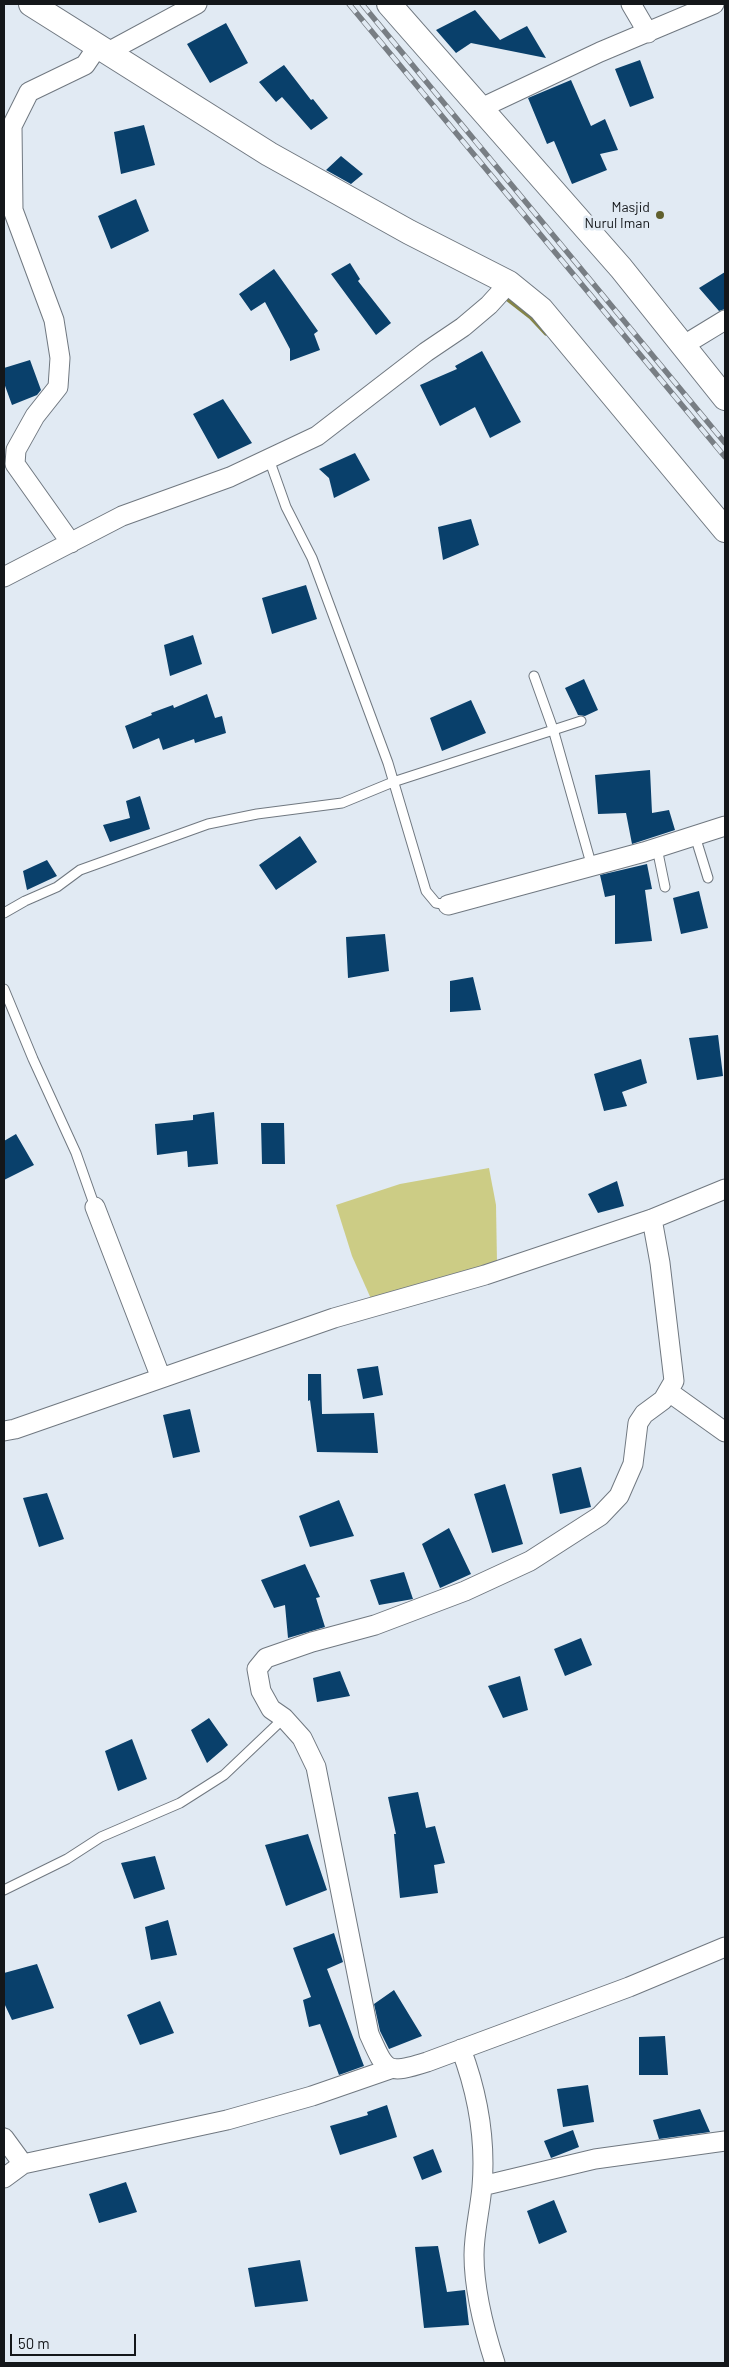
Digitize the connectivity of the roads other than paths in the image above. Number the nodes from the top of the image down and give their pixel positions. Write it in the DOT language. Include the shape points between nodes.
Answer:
graph roads {
  1 [pos="31,4"];
  2 [pos="197,4"];
  3 [pos="389,4"];
  4 [pos="631,4"];
  5 [pos="714,4"];
  6 [pos="648,32"];
  7 [pos="98,52"];
  8 [pos="479,109"];
  9 [pos="508,285"];
  10 [pos="725,320"];
  11 [pos="684,345"];
  12 [pos="725,398"];
  13 [pos="269,459"];
  14 [pos="725,530"];
  15 [pos="72,543"];
  16 [pos="4,577"];
  17 [pos="534,676"];
  18 [pos="581,721"];
  19 [pos="553,729"];
  20 [pos="393,782"];
  21 [pos="725,826"];
  22 [pos="695,836"];
  23 [pos="657,848"];
  24 [pos="592,867"];
  25 [pos="708,878"];
  26 [pos="665,887"];
  27 [pos="448,905"];
  28 [pos="4,913"];
  29 [pos="4,989"];
  30 [pos="725,1189"];
  31 [pos="95,1208"];
  32 [pos="652,1219"];
  33 [pos="161,1378"];
  34 [pos="669,1392"];
  35 [pos="4,1431"];
  36 [pos="725,1432"];
  37 [pos="284,1718"];
  38 [pos="4,1890"];
  39 [pos="725,1947"];
  40 [pos="461,2050"];
  41 [pos="390,2070"];
  42 [pos="4,2138"];
  43 [pos="725,2141"];
  44 [pos="23,2164"];
  45 [pos="4,2178"];
  46 [pos="482,2186"];
  47 [pos="495,2363"];
  1 -- 7 [label="street"];
  2 -- 7 [label="street"];
  3 -- 8 [label="street"];
  4 -- 6 [label="street"];
  5 -- 6 [label="street"];
  6 -- 8 [label="street"];
  7 -- 9 [label="street" via="269,154"];
  7 -- 15 [label="street" via="85,65 29,92 12,126 13,210 54,320 60,358 58,387 35,416 16,450 15,464"];
  8 -- 11 [label="street" via="621,268"];
  9 -- 13 [label="street" via="463,327 317,436"];
  9 -- 14 [label="street" via="541,309"];
  10 -- 11 [label="street"];
  11 -- 12 [label="street"];
  13 -- 15 [label="street" via="230,477 122,516"];
  13 -- 20 [label="lane" via="286,507 312,558"];
  15 -- 16 [label="street"];
  17 -- 19 [label="lane"];
  18 -- 19 [label="lane"];
  19 -- 20 [label="lane"];
  19 -- 24 [label="lane"];
  20 -- 27 [label="lane" via="426,891 436,903"];
  20 -- 28 [label="lane" via="342,803 208,824 80,870 57,887"];
  21 -- 22 [label="street"];
  22 -- 23 [label="street"];
  22 -- 25 [label="lane"];
  23 -- 24 [label="street"];
  23 -- 26 [label="lane"];
  24 -- 27 [label="street"];
  29 -- 31 [label="lane" via="32,1059 76,1153"];
  30 -- 32 [label="street"];
  31 -- 33 [label="street"];
  32 -- 33 [label="street" via="485,1275 334,1318"];
  32 -- 34 [label="street" via="674,1381"];
  33 -- 35 [label="street"];
  34 -- 36 [label="street"];
  34 -- 37 [label="street" via="641,1419 628,1479 619,1496 600,1516 530,1560 465,1591 375,1625 266,1658 257,1669 261,1691 271,1709"];
  37 -- 38 [label="lane" via="224,1775 180,1803 101,1837 66,1859"];
  37 -- 41 [label="street" via="302,1738 316,1767 369,2034 380,2061"];
  39 -- 40 [label="street"];
  40 -- 41 [label="street" via="402,2070"];
  40 -- 46 [label="street" via="480,2111"];
  41 -- 44 [label="street" via="227,2120"];
  42 -- 44 [label="street"];
  43 -- 46 [label="street" via="595,2160"];
  44 -- 45 [label="street"];
  46 -- 47 [label="street" via="474,2256 478,2293"];
}
